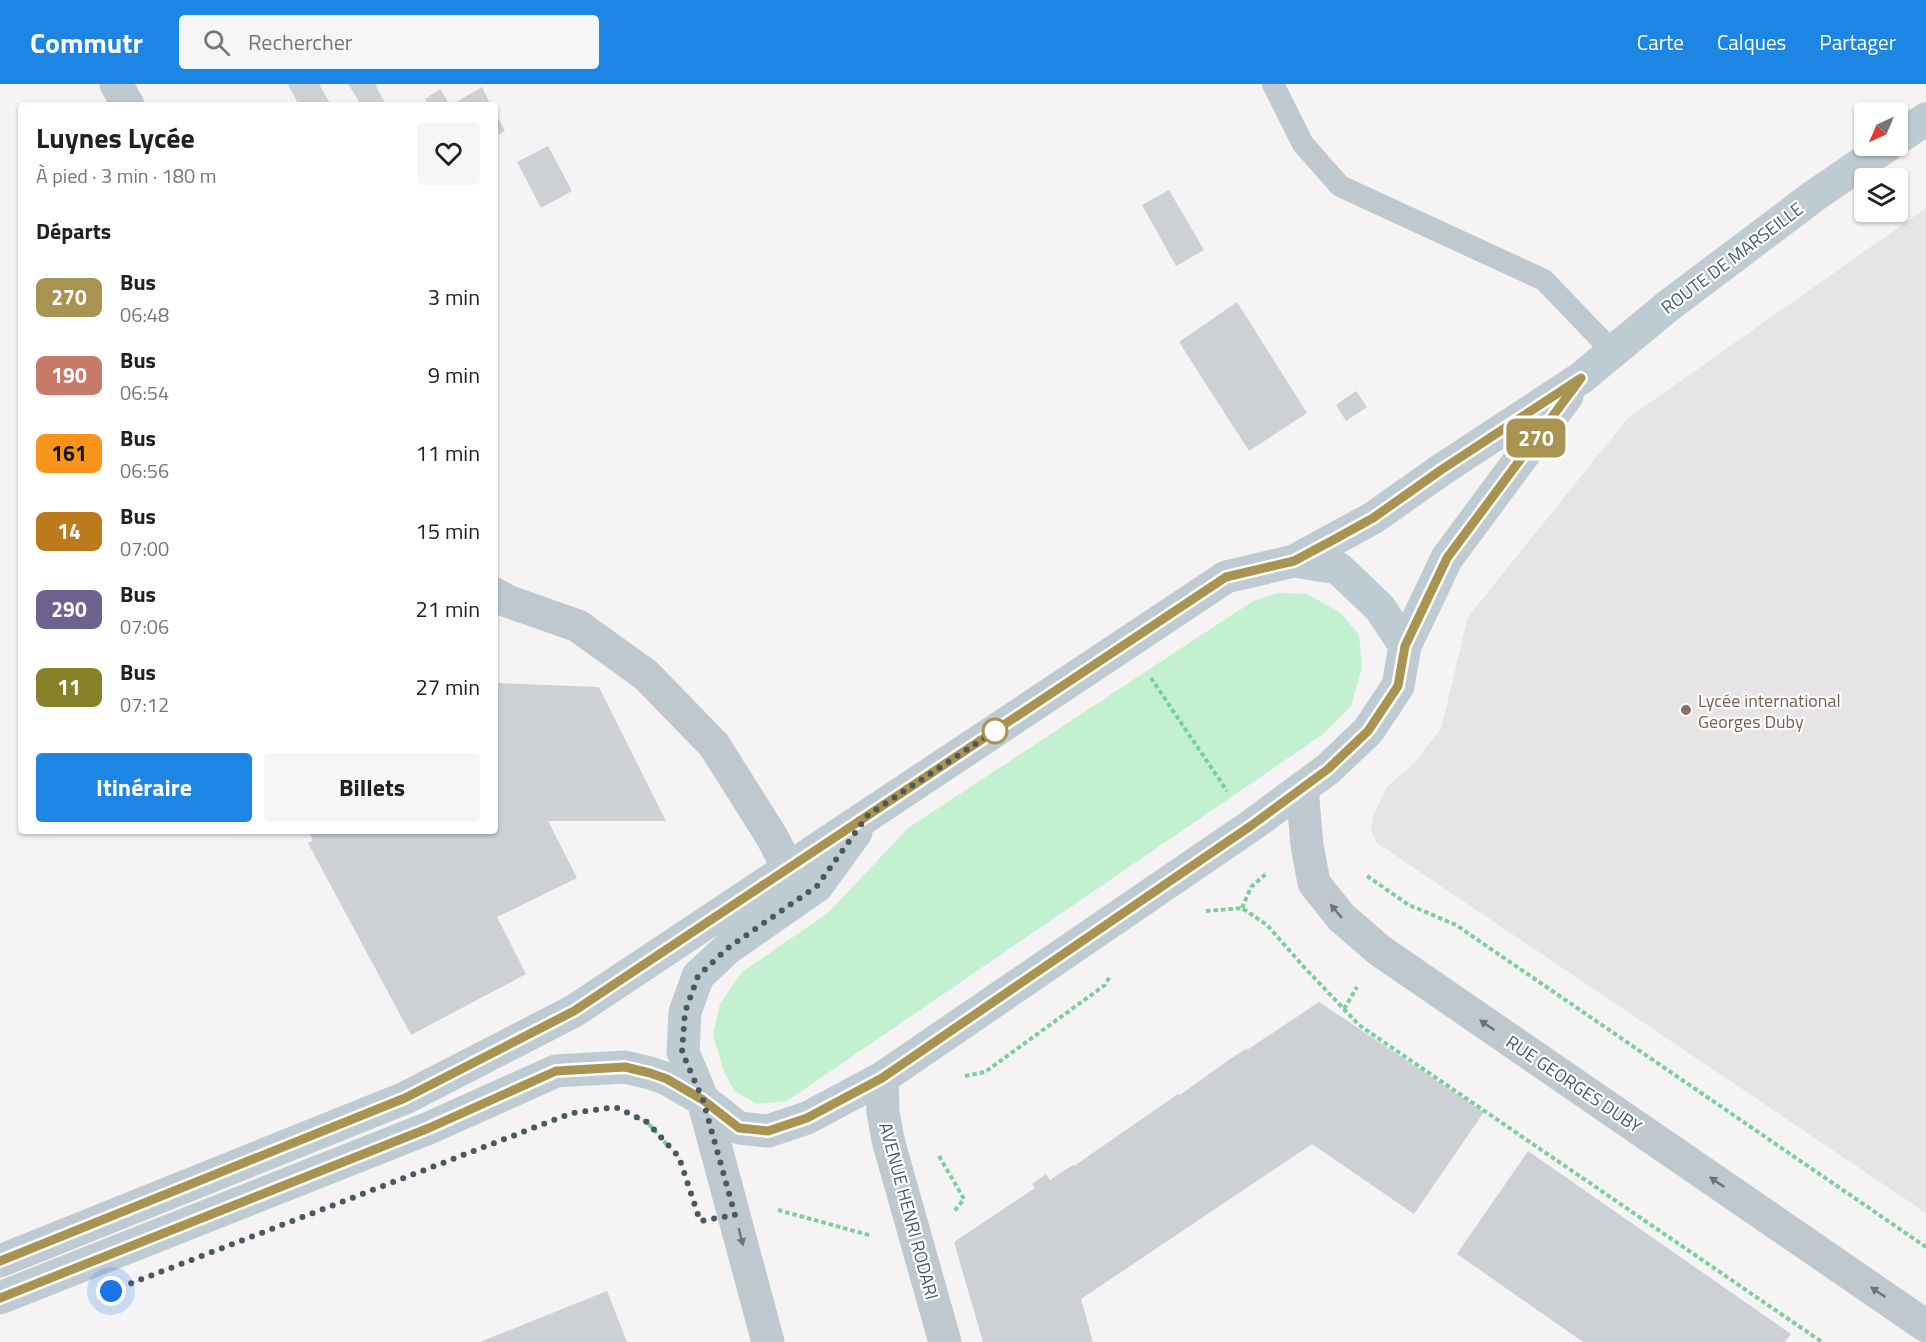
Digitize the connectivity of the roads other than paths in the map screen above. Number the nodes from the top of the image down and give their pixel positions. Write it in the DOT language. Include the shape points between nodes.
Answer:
graph roads {
  1 [pos="116,84"];
  2 [pos="1273,84"];
  3 [pos="126,102"];
  4 [pos="1926,119"];
  5 [pos="1908,131"];
  6 [pos="1872,156"];
  7 [pos="1613,352"];
  8 [pos="1581,378"];
  9 [pos="1294,561"];
  10 [pos="498,596"];
  11 [pos="1405,646"];
  12 [pos="1302,788"];
  13 [pos="868,815"];
  14 [pos="788,868"];
  15 [pos="882,1078"];
  16 [pos="703,1100"];
  17 [pos="0,1261"];
  18 [pos="0,1298"];
  19 [pos="1926,1326"];
  20 [pos="768,1342"];
  21 [pos="945,1342"];
  1 -- 3 [label="street"];
  2 -- 7 [label="lane" via="1303,144 1340,186 1544,280"];
  4 -- 5 [label="main road"];
  6 -- 7 [label="main road, ROUTE DE MARSEILLE" via="1668,306"];
  7 -- 8 [label="main road, ROUTE DE MARSEILLE"];
  8 -- 9 [label="main road, ROUTE DE MARSEILLE" via="1373,518"];
  8 -- 11 [label="main road, ROUTE DE MARSEILLE" via="1447,558"];
  9 -- 11 [label="main road, ROUTE DE MARSEILLE" via="1338,568 1380,608"];
  9 -- 13 [label="main road, ROUTE DE MARSEILLE" via="1226,577"];
  10 -- 14 [label="street" via="579,626 646,675 714,745"];
  11 -- 12 [label="main road, ROUTE DE MARSEILLE" via="1398,686 1368,731"];
  12 -- 15 [label="main road, ROUTE DE MARSEILLE"];
  19 -- 12 [label="street, RUE GEORGES DUBY, one-way" via="1379,950 1341,917 1314,883"];
  13 -- 14 [label="main road, ROUTE DE MARSEILLE"];
  13 -- 16 [label="main road, ROUTE DE MARSEILLE" via="817,886 728,948 698,976 685,1012 682,1052"];
  14 -- 17 [label="main road, ROUTE DE MARSEILLE" via="574,1011 405,1098"];
  15 -- 16 [label="main road, ROUTE DE MARSEILLE" via="807,1118 768,1131 739,1128"];
  15 -- 21 [label="street, AVENUE HENRI RODARI" via="888,1140"];
  16 -- 18 [label="main road, ROUTE DE MARSEILLE" via="667,1079 625,1067 556,1071 429,1128"];
  16 -- 20 [label="street, one-way"];
}
